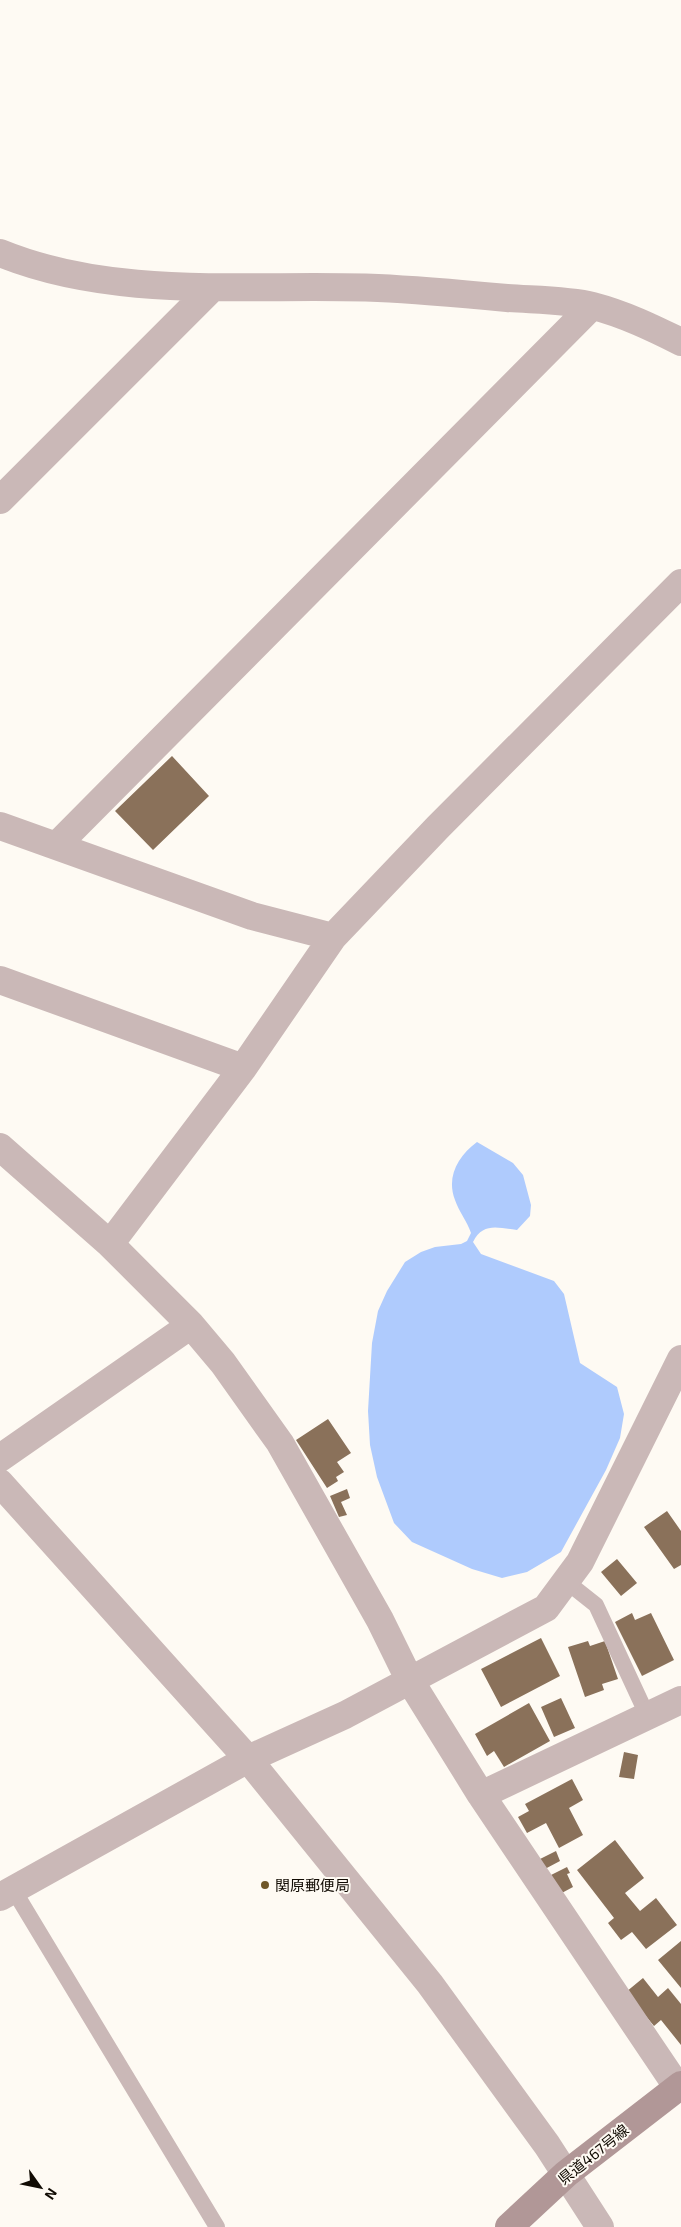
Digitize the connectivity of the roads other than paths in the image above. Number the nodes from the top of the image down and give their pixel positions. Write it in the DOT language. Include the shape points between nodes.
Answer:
graph roads {
  1 [pos="0,253"];
  2 [pos="212,288"];
  3 [pos="592,306"];
  4 [pos="681,342"];
  5 [pos="0,500"];
  6 [pos="681,584"];
  7 [pos="0,826"];
  8 [pos="58,844"];
  9 [pos="333,937"];
  10 [pos="0,980"];
  11 [pos="243,1068"];
  12 [pos="0,1147"];
  13 [pos="110,1244"];
  14 [pos="190,1325"];
  15 [pos="681,1359"];
  16 [pos="0,1458"];
  17 [pos="0,1483"];
  18 [pos="568,1582"];
  19 [pos="409,1679"];
  20 [pos="681,1700"];
  21 [pos="647,1715"];
  22 [pos="248,1759"];
  23 [pos="481,1795"];
  24 [pos="6,1893"];
  25 [pos="679,2086"];
  26 [pos="566,2174"];
  27 [pos="217,2227"];
  28 [pos="509,2227"];
  29 [pos="600,2227"];
  1 -- 2 [label="street" via="28,265 75,275 122,282"];
  2 -- 3 [label="street" via="378,288"];
  2 -- 5 [label="street"];
  3 -- 4 [label="street" via="639,322"];
  3 -- 8 [label="street"];
  6 -- 9 [label="street"];
  7 -- 8 [label="street"];
  8 -- 9 [label="street" via="252,916"];
  9 -- 11 [label="street"];
  10 -- 11 [label="street"];
  11 -- 13 [label="street"];
  12 -- 13 [label="street"];
  13 -- 14 [label="street"];
  14 -- 16 [label="street"];
  14 -- 19 [label="street" via="223,1362 280,1443 375,1611"];
  15 -- 18 [label="street"];
  17 -- 22 [label="street"];
  18 -- 19 [label="street" via="546,1608"];
  18 -- 21 [label="lane" via="596,1605"];
  19 -- 22 [label="street" via="345,1715"];
  19 -- 23 [label="street"];
  20 -- 21 [label="street"];
  21 -- 23 [label="street"];
  22 -- 24 [label="street"];
  22 -- 26 [label="street" via="430,1984"];
  23 -- 25 [label="street"];
  24 -- 27 [label="lane"];
  25 -- 26 [label="main road, 県道467号線"];
  26 -- 28 [label="main road, 県道467号線"];
  26 -- 29 [label="street"];
}
